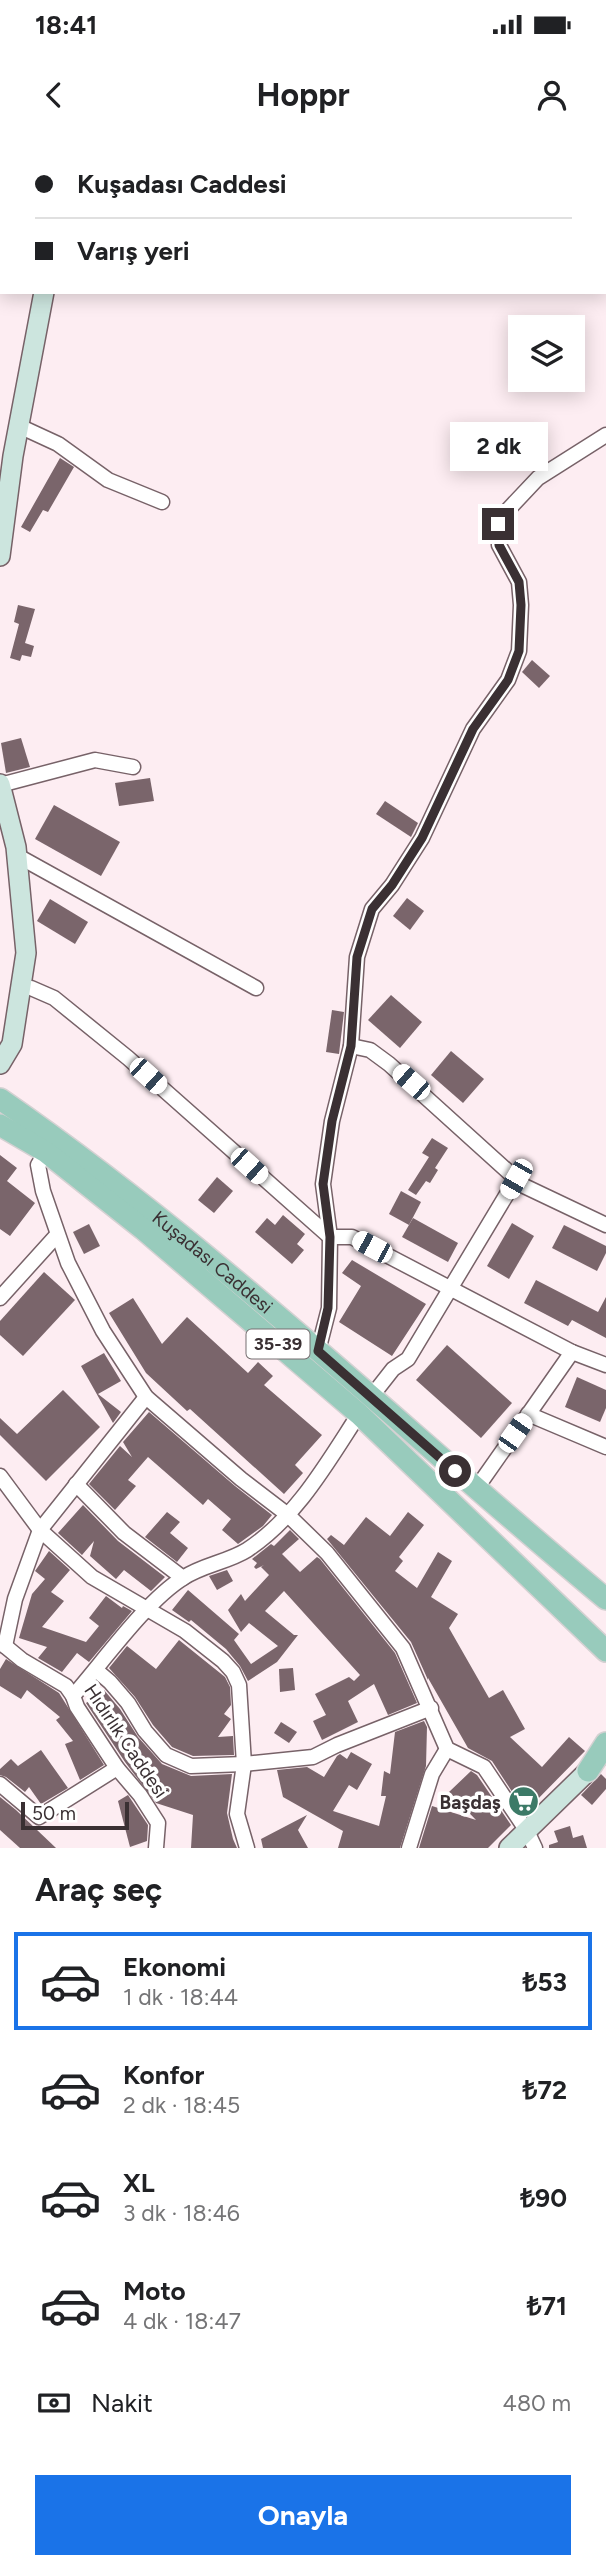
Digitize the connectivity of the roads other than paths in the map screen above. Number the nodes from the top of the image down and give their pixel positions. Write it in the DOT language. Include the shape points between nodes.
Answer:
graph roads {
  1 [pos="44,294"];
  2 [pos="19,426"];
  3 [pos="606,435"];
  4 [pos="162,502"];
  5 [pos="0,556"];
  6 [pos="133,767"];
  7 [pos="0,785"];
  8 [pos="11,846"];
  9 [pos="21,987"];
  10 [pos="256,988"];
  11 [pos="351,1046"];
  12 [pos="0,1064"];
  13 [pos="0,1099"];
  14 [pos="0,1125"];
  15 [pos="47,1153"];
  16 [pos="516,1179"];
  17 [pos="606,1225"];
  18 [pos="57,1235"];
  19 [pos="330,1237"];
  20 [pos="452,1289"];
  21 [pos="0,1298"];
  22 [pos="318,1351"];
  23 [pos="572,1352"];
  24 [pos="606,1365"];
  25 [pos="146,1397"];
  26 [pos="365,1405"];
  27 [pos="528,1415"];
  28 [pos="606,1447"];
  29 [pos="0,1476"];
  30 [pos="76,1483"];
  31 [pos="476,1489"];
  32 [pos="288,1515"];
  33 [pos="40,1530"];
  34 [pos="183,1578"];
  35 [pos="606,1599"];
  36 [pos="149,1608"];
  37 [pos="3,1647"];
  38 [pos="606,1651"];
  39 [pos="96,1670"];
  40 [pos="73,1696"];
  41 [pos="431,1708"];
  42 [pos="606,1744"];
  43 [pos="447,1749"];
  44 [pos="606,1759"];
  45 [pos="244,1764"];
  46 [pos="117,1768"];
  47 [pos="588,1771"];
  48 [pos="0,1784"];
  49 [pos="531,1840"];
  50 [pos="156,1848"];
  51 [pos="247,1848"];
  52 [pos="409,1848"];
  53 [pos="509,1848"];
  1 -- 2 [label="street"];
  2 -- 4 [label="street" via="58,444 108,480"];
  2 -- 5 [label="street"];
  3 -- 11 [label="street" via="538,478 498,524 499,545 519,582 519,651 508,680 473,729 422,838 372,909 357,957"];
  6 -- 7 [label="street" via="95,760"];
  7 -- 8 [label="street"];
  8 -- 9 [label="street" via="26,953"];
  8 -- 10 [label="street"];
  9 -- 12 [label="street" via="12,1044"];
  9 -- 19 [label="street" via="54,998"];
  11 -- 16 [label="street" via="370,1050 389,1064"];
  11 -- 19 [label="street" via="332,1121 323,1184"];
  13 -- 22 [label="main road, Kuşadası Caddesi / 35-39" via="76,1152"];
  14 -- 15 [label="main road, Kuşadası Caddesi / 35-39"];
  15 -- 18 [label="street" via="38,1165"];
  15 -- 26 [label="main road, Kuşadası Caddesi / 35-39"];
  16 -- 17 [label="street"];
  16 -- 20 [label="street"];
  18 -- 21 [label="street"];
  18 -- 25 [label="street" via="103,1331"];
  19 -- 20 [label="street" via="352,1237"];
  19 -- 22 [label="street" via="328,1308"];
  20 -- 23 [label="street"];
  20 -- 26 [label="street" via="408,1359 393,1369"];
  22 -- 26 [label="main road, Kuşadası Caddesi / 35-39"];
  23 -- 24 [label="street"];
  23 -- 27 [label="street"];
  25 -- 30 [label="street"];
  25 -- 32 [label="street"];
  26 -- 31 [label="main road, Kuşadası Caddesi / 35-39"];
  26 -- 32 [label="street"];
  26 -- 38 [label="main road, Kuşadası Caddesi / 35-39" via="537,1586"];
  27 -- 28 [label="street"];
  27 -- 31 [label="street"];
  29 -- 33 [label="street"];
  30 -- 33 [label="street"];
  30 -- 34 [label="street" via="124,1533"];
  31 -- 35 [label="main road, Kuşadası Caddesi / 35-39"];
  32 -- 34 [label="street" via="244,1551"];
  32 -- 41 [label="street" via="327,1553 403,1648"];
  33 -- 36 [label="street" via="92,1577"];
  33 -- 37 [label="street"];
  34 -- 36 [label="street"];
  36 -- 39 [label="street"];
  36 -- 45 [label="street" via="185,1631 233,1672 239,1685"];
  37 -- 40 [label="street, Hıdırlık Caddesi" via="66,1686"];
  39 -- 40 [label="street"];
  39 -- 45 [label="street" via="128,1703 166,1755 191,1766"];
  40 -- 46 [label="street, Hıdırlık Caddesi"];
  41 -- 43 [label="street"];
  41 -- 45 [label="street" via="313,1757"];
  42 -- 47 [label="main road"];
  43 -- 49 [label="street" via="484,1767"];
  43 -- 52 [label="street" via="432,1774"];
  44 -- 47 [label="main road"];
  45 -- 51 [label="street" via="237,1814"];
  46 -- 48 [label="street" via="39,1817"];
  46 -- 50 [label="street, Hıdırlık Caddesi" via="158,1823"];
  47 -- 49 [label="street"];
  49 -- 53 [label="street"];
}
